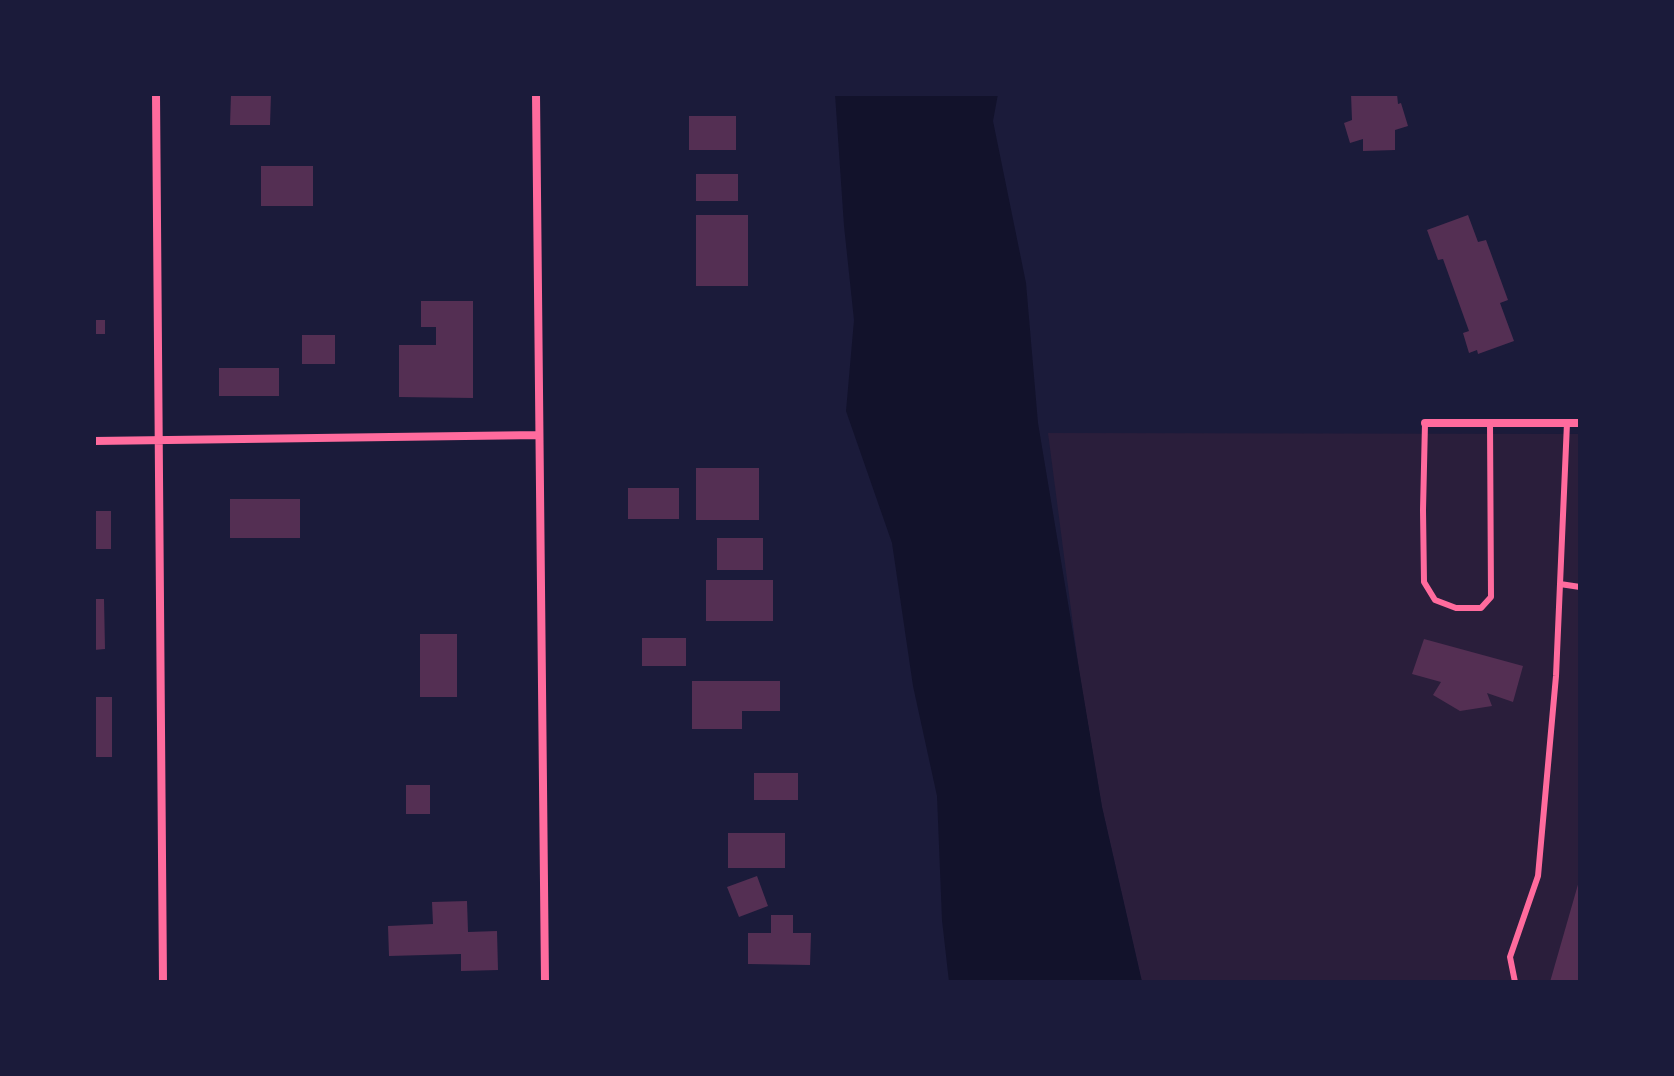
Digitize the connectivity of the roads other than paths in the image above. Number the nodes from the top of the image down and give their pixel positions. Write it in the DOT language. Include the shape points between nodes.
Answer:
graph roads {
  1 [pos="156,94"];
  2 [pos="536,94"];
  3 [pos="1425,423"];
  4 [pos="1490,423"];
  5 [pos="1567,423"];
  6 [pos="1580,423"];
  7 [pos="539,435"];
  8 [pos="159,440"];
  9 [pos="94,441"];
  10 [pos="1560,584"];
  11 [pos="1580,587"];
  12 [pos="163,982"];
  13 [pos="545,982"];
  14 [pos="1515,982"];
  1 -- 8 [label="street"];
  2 -- 7 [label="street"];
  3 -- 4 [label="street"];
  3 -- 4 [label="lane" via="1424,582 1435,600 1456,608 1481,608 1491,597"];
  4 -- 5 [label="street"];
  5 -- 6 [label="street"];
  5 -- 10 [label="lane"];
  7 -- 8 [label="street"];
  7 -- 13 [label="street"];
  8 -- 9 [label="street"];
  8 -- 12 [label="street"];
  10 -- 11 [label="lane"];
  10 -- 14 [label="lane" via="1538,876 1510,957"];
}
